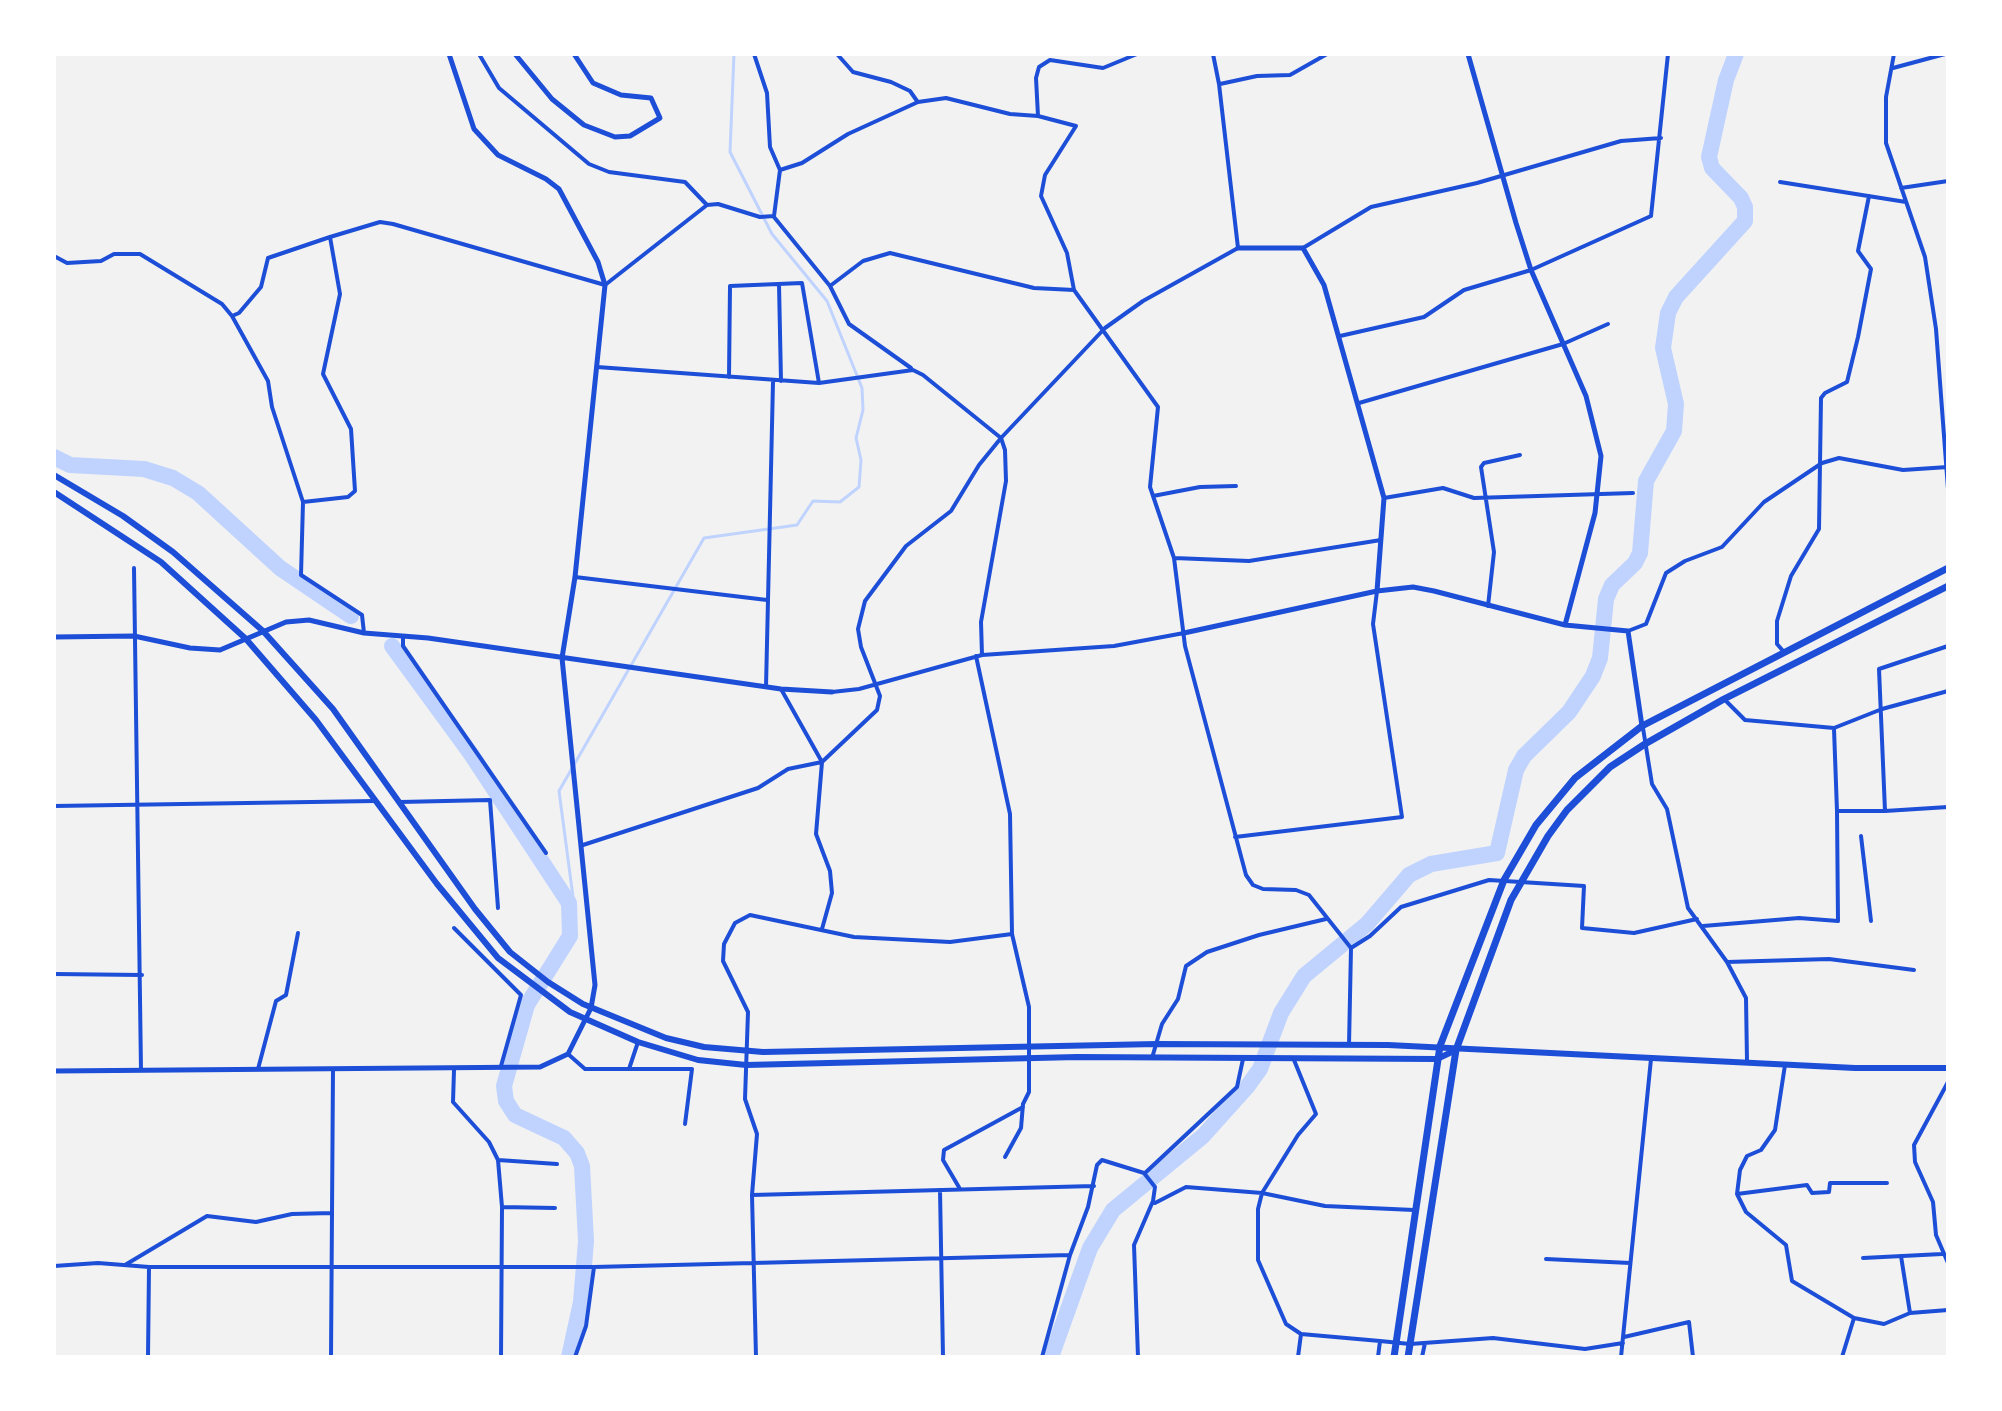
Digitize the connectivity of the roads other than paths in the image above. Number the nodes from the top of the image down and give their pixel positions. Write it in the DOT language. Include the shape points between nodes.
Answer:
graph roads {
  1 [pos="449,54"];
  2 [pos="479,54"];
  3 [pos="515,54"];
  4 [pos="574,54"];
  5 [pos="754,54"];
  6 [pos="837,54"];
  7 [pos="1137,54"];
  8 [pos="1213,54"];
  9 [pos="1327,54"];
  10 [pos="1468,54"];
  11 [pos="1668,54"];
  12 [pos="1894,54"];
  13 [pos="1945,54"];
  14 [pos="1893,68"];
  15 [pos="1219,84"];
  16 [pos="918,102"];
  17 [pos="1038,116"];
  18 [pos="1661,138"];
  19 [pos="780,170"];
  20 [pos="1502,176"];
  21 [pos="1948,181"];
  22 [pos="1780,182"];
  23 [pos="1901,188"];
  24 [pos="1869,196"];
  25 [pos="1906,202"];
  26 [pos="707,205"];
  27 [pos="774,216"];
  28 [pos="330,237"];
  29 [pos="1238,248"];
  30 [pos="1303,248"];
  31 [pos="54,256"];
  32 [pos="1531,270"];
  33 [pos="779,284"];
  34 [pos="605,285"];
  35 [pos="830,286"];
  36 [pos="1074,290"];
  37 [pos="232,316"];
  38 [pos="1608,324"];
  39 [pos="1105,328"];
  40 [pos="1340,336"];
  41 [pos="1563,344"];
  42 [pos="597,367"];
  43 [pos="913,370"];
  44 [pos="729,377"];
  45 [pos="773,381"];
  46 [pos="781,382"];
  47 [pos="819,383"];
  48 [pos="1359,403"];
  49 [pos="1001,438"];
  50 [pos="1520,455"];
  51 [pos="1822,463"];
  52 [pos="1946,467"];
  53 [pos="54,475"];
  54 [pos="1236,486"];
  55 [pos="1948,489"];
  56 [pos="54,492"];
  57 [pos="1633,493"];
  58 [pos="1599,494"];
  59 [pos="1153,496"];
  60 [pos="1487,497"];
  61 [pos="1384,498"];
  62 [pos="303,502"];
  63 [pos="1381,540"];
  64 [pos="1174,558"];
  65 [pos="134,568"];
  66 [pos="1948,568"];
  67 [pos="575,577"];
  68 [pos="1948,586"];
  69 [pos="1377,591"];
  70 [pos="767,600"];
  71 [pos="1488,606"];
  72 [pos="1565,625"];
  73 [pos="263,631"];
  74 [pos="1628,631"];
  75 [pos="364,633"];
  76 [pos="1184,633"];
  77 [pos="134,636"];
  78 [pos="403,636"];
  79 [pos="54,637"];
  80 [pos="246,639"];
  81 [pos="1948,646"];
  82 [pos="1784,652"];
  83 [pos="979,655"];
  84 [pos="562,658"];
  85 [pos="873,685"];
  86 [pos="766,687"];
  87 [pos="781,689"];
  88 [pos="1948,691"];
  89 [pos="832,692"];
  90 [pos="1724,699"];
  91 [pos="1882,709"];
  92 [pos="1642,726"];
  93 [pos="1834,728"];
  94 [pos="1645,744"];
  95 [pos="822,762"];
  96 [pos="377,801"];
  97 [pos="400,802"];
  98 [pos="139,805"];
  99 [pos="54,806"];
  100 [pos="1948,807"];
  101 [pos="1837,811"];
  102 [pos="1885,811"];
  103 [pos="1861,836"];
  104 [pos="1235,837"];
  105 [pos="583,845"];
  106 [pos="546,853"];
  107 [pos="1504,880"];
  108 [pos="1521,880"];
  109 [pos="498,908"];
  110 [pos="1326,919"];
  111 [pos="1697,919"];
  112 [pos="1871,921"];
  113 [pos="1703,926"];
  114 [pos="454,928"];
  115 [pos="822,929"];
  116 [pos="298,933"];
  117 [pos="1012,934"];
  118 [pos="1351,948"];
  119 [pos="1727,962"];
  120 [pos="1914,970"];
  121 [pos="54,974"];
  122 [pos="142,975"];
  123 [pos="591,1008"];
  124 [pos="586,1020"];
  125 [pos="638,1042"];
  126 [pos="1157,1044"];
  127 [pos="1349,1045"];
  128 [pos="1030,1046"];
  129 [pos="1440,1046"];
  130 [pos="1456,1050"];
  131 [pos="747,1051"];
  132 [pos="568,1054"];
  133 [pos="1243,1056"];
  134 [pos="1294,1057"];
  135 [pos="1651,1057"];
  136 [pos="1029,1058"];
  137 [pos="1152,1058"];
  138 [pos="1437,1059"];
  139 [pos="1747,1061"];
  140 [pos="746,1065"];
  141 [pos="1785,1065"];
  142 [pos="1948,1068"];
  143 [pos="333,1069"];
  144 [pos="501,1069"];
  145 [pos="629,1069"];
  146 [pos="258,1070"];
  147 [pos="454,1070"];
  148 [pos="54,1071"];
  149 [pos="141,1072"];
  150 [pos="1948,1082"];
  151 [pos="1023,1107"];
  152 [pos="685,1124"];
  153 [pos="1005,1157"];
  154 [pos="498,1160"];
  155 [pos="557,1164"];
  156 [pos="1144,1173"];
  157 [pos="1887,1183"];
  158 [pos="1094,1186"];
  159 [pos="940,1190"];
  160 [pos="960,1190"];
  161 [pos="1262,1193"];
  162 [pos="1737,1194"];
  163 [pos="752,1195"];
  164 [pos="1152,1204"];
  165 [pos="502,1207"];
  166 [pos="555,1208"];
  167 [pos="1414,1210"];
  168 [pos="332,1213"];
  169 [pos="1942,1254"];
  170 [pos="1070,1255"];
  171 [pos="1901,1256"];
  172 [pos="941,1258"];
  173 [pos="1863,1258"];
  174 [pos="1546,1259"];
  175 [pos="754,1263"];
  176 [pos="1630,1263"];
  177 [pos="1948,1263"];
  178 [pos="124,1265"];
  179 [pos="54,1266"];
  180 [pos="149,1267"];
  181 [pos="331,1267"];
  182 [pos="501,1267"];
  183 [pos="592,1267"];
  184 [pos="1948,1310"];
  185 [pos="1910,1313"];
  186 [pos="1854,1318"];
  187 [pos="1301,1334"];
  188 [pos="1623,1340"];
  189 [pos="1380,1341"];
  190 [pos="1396,1343"];
  191 [pos="1425,1343"];
  192 [pos="1410,1344"];
  193 [pos="148,1357"];
  194 [pos="331,1357"];
  195 [pos="501,1357"];
  196 [pos="575,1357"];
  197 [pos="756,1357"];
  198 [pos="943,1357"];
  199 [pos="1042,1357"];
  200 [pos="1138,1357"];
  201 [pos="1298,1357"];
  202 [pos="1378,1357"];
  203 [pos="1394,1357"];
  204 [pos="1408,1357"];
  205 [pos="1422,1357"];
  206 [pos="1621,1357"];
  207 [pos="1693,1357"];
  208 [pos="1842,1357"];
  1 -- 34 [label="street" via="474,129 498,155 559,189"];
  2 -- 26 [label="street" via="499,88 589,164 609,172 685,182"];
  3 -- 4 [label="street" via="552,99 584,125 615,137 630,136 660,118 651,98 621,95 593,83"];
  5 -- 19 [label="street" via="767,93 770,147"];
  6 -- 16 [label="street" via="853,72 910,91"];
  7 -- 17 [label="street" via="1103,68 1043,62 1036,78"];
  8 -- 15 [label="street"];
  9 -- 15 [label="street" via="1290,75"];
  10 -- 20 [label="street"];
  11 -- 18 [label="street"];
  12 -- 14 [label="street"];
  13 -- 14 [label="street"];
  14 -- 23 [label="street" via="1886,143"];
  15 -- 29 [label="street"];
  16 -- 17 [label="street" via="946,98"];
  16 -- 19 [label="street"];
  17 -- 36 [label="street" via="1076,126 1045,175 1041,196 1067,253"];
  18 -- 20 [label="street" via="1621,141"];
  18 -- 32 [label="street" via="1651,216"];
  19 -- 27 [label="street"];
  20 -- 30 [label="street" via="1371,207"];
  20 -- 32 [label="street"];
  21 -- 23 [label="street"];
  22 -- 24 [label="street"];
  23 -- 25 [label="street"];
  24 -- 25 [label="street"];
  24 -- 51 [label="street" via="1858,251 1871,269 1847,382 1821,398"];
  25 -- 52 [label="street" via="1925,257 1936,329"];
  26 -- 27 [label="street"];
  26 -- 34 [label="street"];
  27 -- 35 [label="street"];
  28 -- 34 [label="street" via="380,222 393,224"];
  28 -- 37 [label="street" via="268,258 261,287"];
  28 -- 62 [label="street" via="340,294 323,374 351,429 355,491 348,497"];
  29 -- 30 [label="street"];
  29 -- 39 [label="street"];
  30 -- 40 [label="street" via="1324,285"];
  31 -- 37 [label="street" via="67,263 140,254 222,304"];
  32 -- 40 [label="street" via="1464,290 1424,317"];
  32 -- 41 [label="street"];
  33 -- 44 [label="street" via="730,286"];
  33 -- 46 [label="street"];
  33 -- 47 [label="street" via="802,283"];
  34 -- 42 [label="street"];
  35 -- 36 [label="street" via="863,261 890,253 1034,288"];
  35 -- 43 [label="street" via="849,324"];
  36 -- 39 [label="street"];
  37 -- 62 [label="street" via="268,381"];
  38 -- 41 [label="street"];
  39 -- 49 [label="street"];
  39 -- 59 [label="street" via="1158,407"];
  40 -- 48 [label="street"];
  41 -- 48 [label="street"];
  41 -- 58 [label="street" via="1595,427 1601,456"];
  42 -- 44 [label="street"];
  42 -- 67 [label="street"];
  43 -- 47 [label="street"];
  43 -- 49 [label="street"];
  44 -- 45 [label="street"];
  45 -- 46 [label="street"];
  45 -- 70 [label="street"];
  46 -- 47 [label="street"];
  48 -- 61 [label="street"];
  49 -- 83 [label="street" via="1006,481"];
  49 -- 85 [label="street" via="951,511 906,546 865,601 858,629"];
  50 -- 60 [label="street" via="1484,463"];
  51 -- 52 [label="street" via="1839,458 1903,470"];
  51 -- 74 [label="street" via="1764,502 1722,547 1666,573 1646,624"];
  51 -- 82 [label="street" via="1816,538 1791,576 1777,621 1777,644"];
  52 -- 55 [label="street"];
  53 -- 73 [label="main road" via="173,552"];
  54 -- 59 [label="street"];
  56 -- 80 [label="main road" via="161,562"];
  57 -- 58 [label="street"];
  58 -- 60 [label="street"];
  58 -- 72 [label="street"];
  59 -- 64 [label="street"];
  60 -- 61 [label="street" via="1462,496 1443,488"];
  60 -- 71 [label="street" via="1494,552"];
  61 -- 63 [label="street"];
  62 -- 75 [label="street" via="301,575 362,615"];
  63 -- 64 [label="street" via="1249,561"];
  63 -- 69 [label="street"];
  64 -- 76 [label="street"];
  65 -- 77 [label="street"];
  66 -- 82 [label="highway"];
  67 -- 70 [label="street"];
  67 -- 84 [label="street"];
  68 -- 90 [label="highway"];
  69 -- 71 [label="street" via="1413,587"];
  69 -- 76 [label="street"];
  69 -- 104 [label="street" via="1373,624 1402,817"];
  70 -- 86 [label="street"];
  71 -- 72 [label="street"];
  72 -- 74 [label="street"];
  73 -- 75 [label="street" via="309,620"];
  73 -- 80 [label="street"];
  73 -- 97 [label="main road" via="333,709"];
  74 -- 92 [label="street"];
  75 -- 78 [label="street"];
  76 -- 83 [label="street" via="1114,646"];
  76 -- 104 [label="street"];
  77 -- 79 [label="street"];
  77 -- 80 [label="street" via="211,650"];
  77 -- 98 [label="street"];
  78 -- 84 [label="street"];
  78 -- 106 [label="street" via="403,646"];
  80 -- 96 [label="main road" via="308,709"];
  81 -- 91 [label="street" via="1879,669"];
  82 -- 92 [label="highway"];
  83 -- 85 [label="street"];
  83 -- 117 [label="street" via="1010,814"];
  84 -- 86 [label="street"];
  84 -- 105 [label="street"];
  85 -- 89 [label="street"];
  85 -- 95 [label="street" via="880,696 877,710"];
  86 -- 87 [label="street"];
  87 -- 89 [label="street"];
  87 -- 95 [label="street"];
  88 -- 91 [label="street"];
  90 -- 93 [label="street" via="1745,720"];
  90 -- 94 [label="highway"];
  91 -- 93 [label="street"];
  91 -- 102 [label="street"];
  92 -- 94 [label="street"];
  92 -- 107 [label="highway" via="1600,756 1554,801"];
  93 -- 101 [label="street"];
  94 -- 108 [label="highway" via="1610,767 1567,810"];
  94 -- 111 [label="street" via="1652,784 1667,809 1688,908"];
  95 -- 105 [label="street" via="788,769 758,788"];
  95 -- 115 [label="street" via="816,834 832,893"];
  96 -- 98 [label="street"];
  96 -- 124 [label="main road" via="498,958"];
  97 -- 109 [label="street" via="490,800"];
  97 -- 123 [label="main road" via="497,937 548,982"];
  98 -- 99 [label="street"];
  98 -- 122 [label="street"];
  100 -- 102 [label="street"];
  101 -- 102 [label="street"];
  101 -- 113 [label="street" via="1838,921 1799,918"];
  103 -- 112 [label="street"];
  104 -- 110 [label="street" via="1253,885 1302,891"];
  105 -- 123 [label="street" via="595,985"];
  107 -- 108 [label="street"];
  107 -- 118 [label="street" via="1401,907"];
  107 -- 129 [label="highway"];
  108 -- 111 [label="street" via="1584,886 1582,928 1634,933"];
  108 -- 130 [label="highway"];
  110 -- 118 [label="street"];
  110 -- 126 [label="street" via="1207,952 1186,966 1178,999"];
  111 -- 113 [label="street"];
  113 -- 119 [label="street"];
  114 -- 144 [label="street" via="521,995"];
  115 -- 117 [label="street" via="854,937 950,942"];
  115 -- 131 [label="street" via="750,915 735,923 724,944 723,961 748,1012"];
  116 -- 146 [label="street" via="286,995 276,1001"];
  117 -- 128 [label="street" via="1029,1007"];
  118 -- 127 [label="street"];
  119 -- 120 [label="street" via="1829,959"];
  119 -- 139 [label="street" via="1746,998"];
  121 -- 122 [label="street"];
  122 -- 149 [label="street"];
  123 -- 124 [label="street"];
  123 -- 131 [label="main road" via="666,1038"];
  124 -- 125 [label="main road"];
  124 -- 132 [label="street"];
  125 -- 140 [label="main road" via="698,1060"];
  125 -- 145 [label="street"];
  126 -- 127 [label="main road"];
  126 -- 128 [label="main road"];
  126 -- 137 [label="street"];
  127 -- 129 [label="main road"];
  128 -- 131 [label="main road"];
  128 -- 136 [label="street"];
  129 -- 130 [label="main road"];
  129 -- 138 [label="highway"];
  130 -- 135 [label="main road"];
  130 -- 138 [label="main road"];
  130 -- 192 [label="highway"];
  131 -- 140 [label="street"];
  132 -- 144 [label="street" via="540,1067"];
  132 -- 145 [label="street" via="585,1069"];
  133 -- 134 [label="main road"];
  133 -- 137 [label="main road"];
  133 -- 156 [label="street" via="1237,1087"];
  134 -- 138 [label="main road"];
  134 -- 161 [label="street" via="1316,1114"];
  135 -- 139 [label="main road"];
  135 -- 176 [label="street"];
  136 -- 137 [label="main road"];
  136 -- 140 [label="main road"];
  136 -- 151 [label="street" via="1029,1092"];
  138 -- 167 [label="highway"];
  139 -- 141 [label="main road"];
  140 -- 163 [label="street" via="745,1099 757,1134"];
  141 -- 142 [label="main road"];
  141 -- 162 [label="street" via="1775,1130 1761,1150 1747,1156"];
  143 -- 146 [label="street"];
  143 -- 147 [label="street"];
  143 -- 168 [label="street"];
  144 -- 147 [label="street"];
  145 -- 152 [label="street" via="692,1069"];
  146 -- 149 [label="street"];
  147 -- 154 [label="street" via="453,1102"];
  148 -- 149 [label="street"];
  150 -- 169 [label="street" via="1914,1145 1915,1162 1933,1202"];
  151 -- 153 [label="street" via="1021,1128"];
  151 -- 160 [label="street" via="944,1150 943,1160"];
  154 -- 155 [label="street"];
  154 -- 165 [label="street"];
  156 -- 158 [label="street" via="1102,1160"];
  156 -- 164 [label="street" via="1155,1187"];
  157 -- 162 [label="street" via="1830,1183 1829,1192 1812,1193 1807,1185"];
  158 -- 160 [label="street"];
  158 -- 170 [label="street"];
  159 -- 160 [label="street"];
  159 -- 163 [label="street"];
  159 -- 172 [label="street"];
  161 -- 164 [label="street" via="1186,1187"];
  161 -- 167 [label="street" via="1325,1206"];
  161 -- 187 [label="street" via="1256,1223 1258,1260 1286,1324"];
  162 -- 186 [label="street" via="1746,1212 1786,1245 1792,1281"];
  163 -- 175 [label="street"];
  164 -- 200 [label="street" via="1134,1245"];
  165 -- 166 [label="street"];
  165 -- 182 [label="street"];
  167 -- 190 [label="highway"];
  168 -- 178 [label="street" via="256,1222 207,1216"];
  168 -- 181 [label="street"];
  169 -- 171 [label="street"];
  169 -- 177 [label="street"];
  170 -- 172 [label="street"];
  170 -- 199 [label="street"];
  171 -- 173 [label="street"];
  171 -- 185 [label="street"];
  172 -- 175 [label="street"];
  172 -- 198 [label="street"];
  174 -- 176 [label="street"];
  175 -- 183 [label="street"];
  175 -- 197 [label="street"];
  176 -- 188 [label="street"];
  178 -- 179 [label="street"];
  178 -- 180 [label="street"];
  180 -- 181 [label="street"];
  180 -- 193 [label="street"];
  181 -- 182 [label="street"];
  181 -- 194 [label="street"];
  182 -- 183 [label="street"];
  182 -- 195 [label="street"];
  183 -- 196 [label="street" via="586,1326"];
  184 -- 185 [label="street"];
  185 -- 186 [label="street" via="1884,1324"];
  186 -- 208 [label="street"];
  187 -- 189 [label="street"];
  187 -- 201 [label="street"];
  188 -- 191 [label="street" via="1585,1349 1493,1338"];
  188 -- 206 [label="street"];
  188 -- 207 [label="street" via="1689,1322"];
  189 -- 190 [label="street"];
  189 -- 202 [label="street"];
  190 -- 192 [label="street"];
  190 -- 203 [label="highway"];
  191 -- 192 [label="street"];
  191 -- 205 [label="street"];
  192 -- 204 [label="highway"];
}
